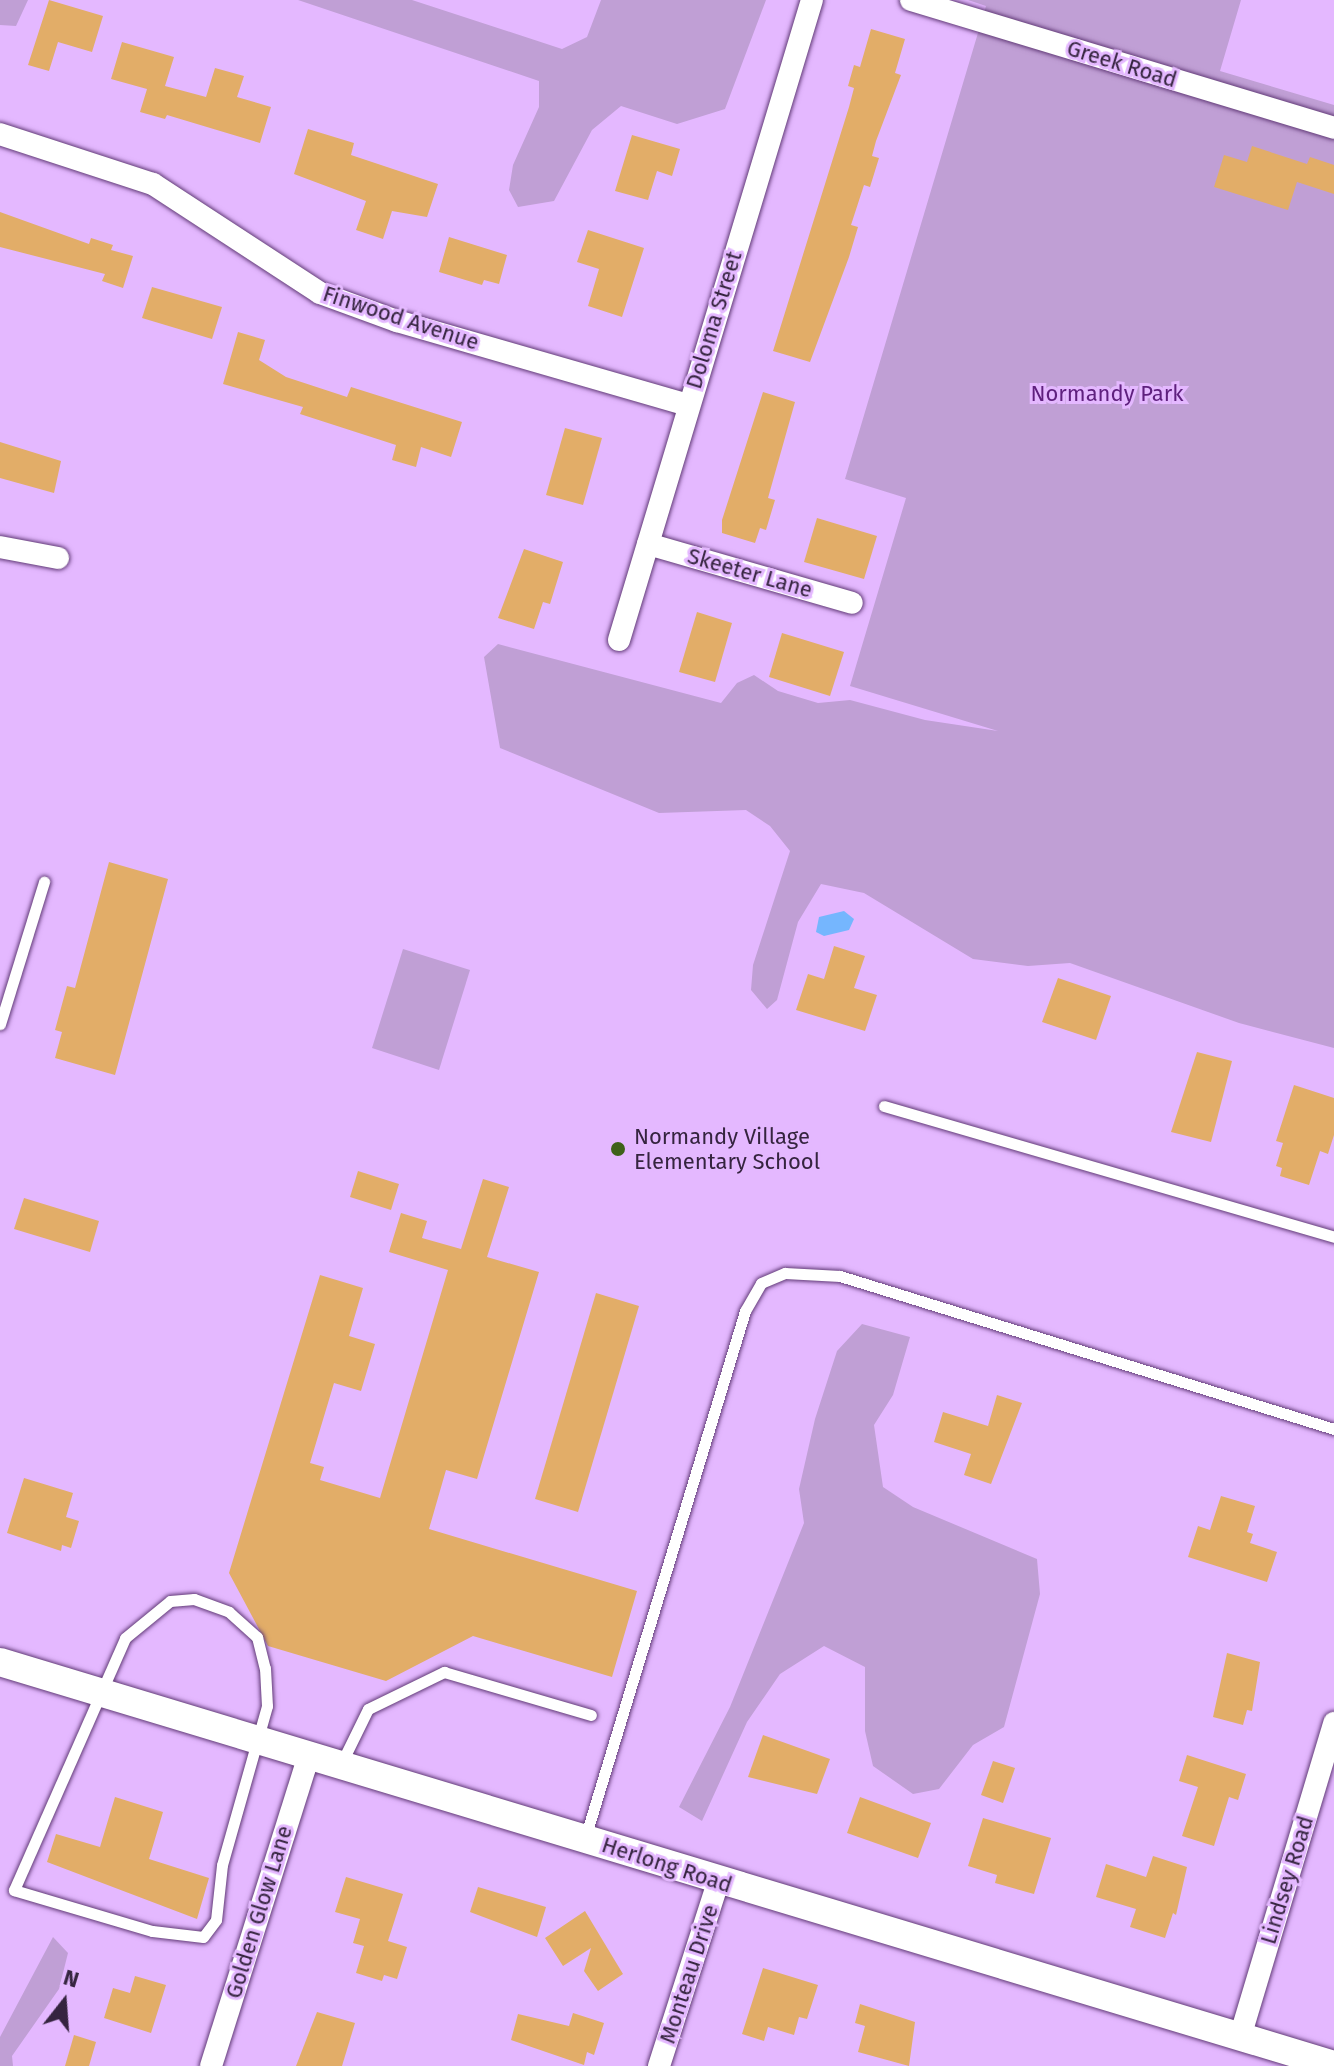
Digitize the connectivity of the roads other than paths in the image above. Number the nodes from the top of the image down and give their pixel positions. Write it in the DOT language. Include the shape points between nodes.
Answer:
graph roads {
  1 [pos="812,0"];
  2 [pos="911,0"];
  3 [pos="1334,128"];
  4 [pos="0,134"];
  5 [pos="688,405"];
  6 [pos="648,544"];
  7 [pos="0,547"];
  8 [pos="58,558"];
  9 [pos="852,603"];
  10 [pos="619,640"];
  11 [pos="44,882"];
  12 [pos="0,1024"];
  13 [pos="884,1106"];
  14 [pos="1334,1237"];
  15 [pos="1334,1429"];
  16 [pos="0,1662"];
  17 [pos="102,1695"];
  18 [pos="591,1715"];
  19 [pos="1334,1723"];
  20 [pos="257,1741"];
  21 [pos="308,1758"];
  22 [pos="340,1767"];
  23 [pos="585,1838"];
  24 [pos="718,1882"];
  25 [pos="1240,2037"];
  26 [pos="1334,2065"];
  27 [pos="211,2066"];
  28 [pos="659,2066"];
  1 -- 5 [label="street, Doloma Street"];
  2 -- 3 [label="street, Greek Road"];
  4 -- 5 [label="street, Finwood Avenue" via="153,184 320,293 397,321"];
  5 -- 6 [label="street, Doloma Street"];
  6 -- 9 [label="street, Skeeter Lane"];
  6 -- 10 [label="street, Doloma Street"];
  7 -- 8 [label="street"];
  11 -- 12 [label="lane"];
  13 -- 14 [label="lane"];
  15 -- 23 [label="lane" via="840,1276 785,1273 761,1283 745,1311"];
  16 -- 17 [label="street, Herlong Road"];
  17 -- 20 [label="street, Herlong Road"];
  17 -- 20 [label="lane" via="125,1638 170,1601 194,1599 229,1612 257,1637 267,1706"];
  17 -- 20 [label="lane" via="48,1803 14,1890 152,1931 203,1937 216,1920 222,1865"];
  18 -- 22 [label="lane" via="444,1672 368,1709"];
  19 -- 25 [label="street, Lindsey Road"];
  20 -- 21 [label="street, Herlong Road"];
  21 -- 22 [label="street, Herlong Road"];
  21 -- 27 [label="street, Golden Glow Lane"];
  22 -- 23 [label="street, Herlong Road"];
  23 -- 24 [label="street, Herlong Road"];
  24 -- 25 [label="street, Herlong Road"];
  24 -- 28 [label="street, Monteau Drive"];
  25 -- 26 [label="street, Herlong Road"];
}
